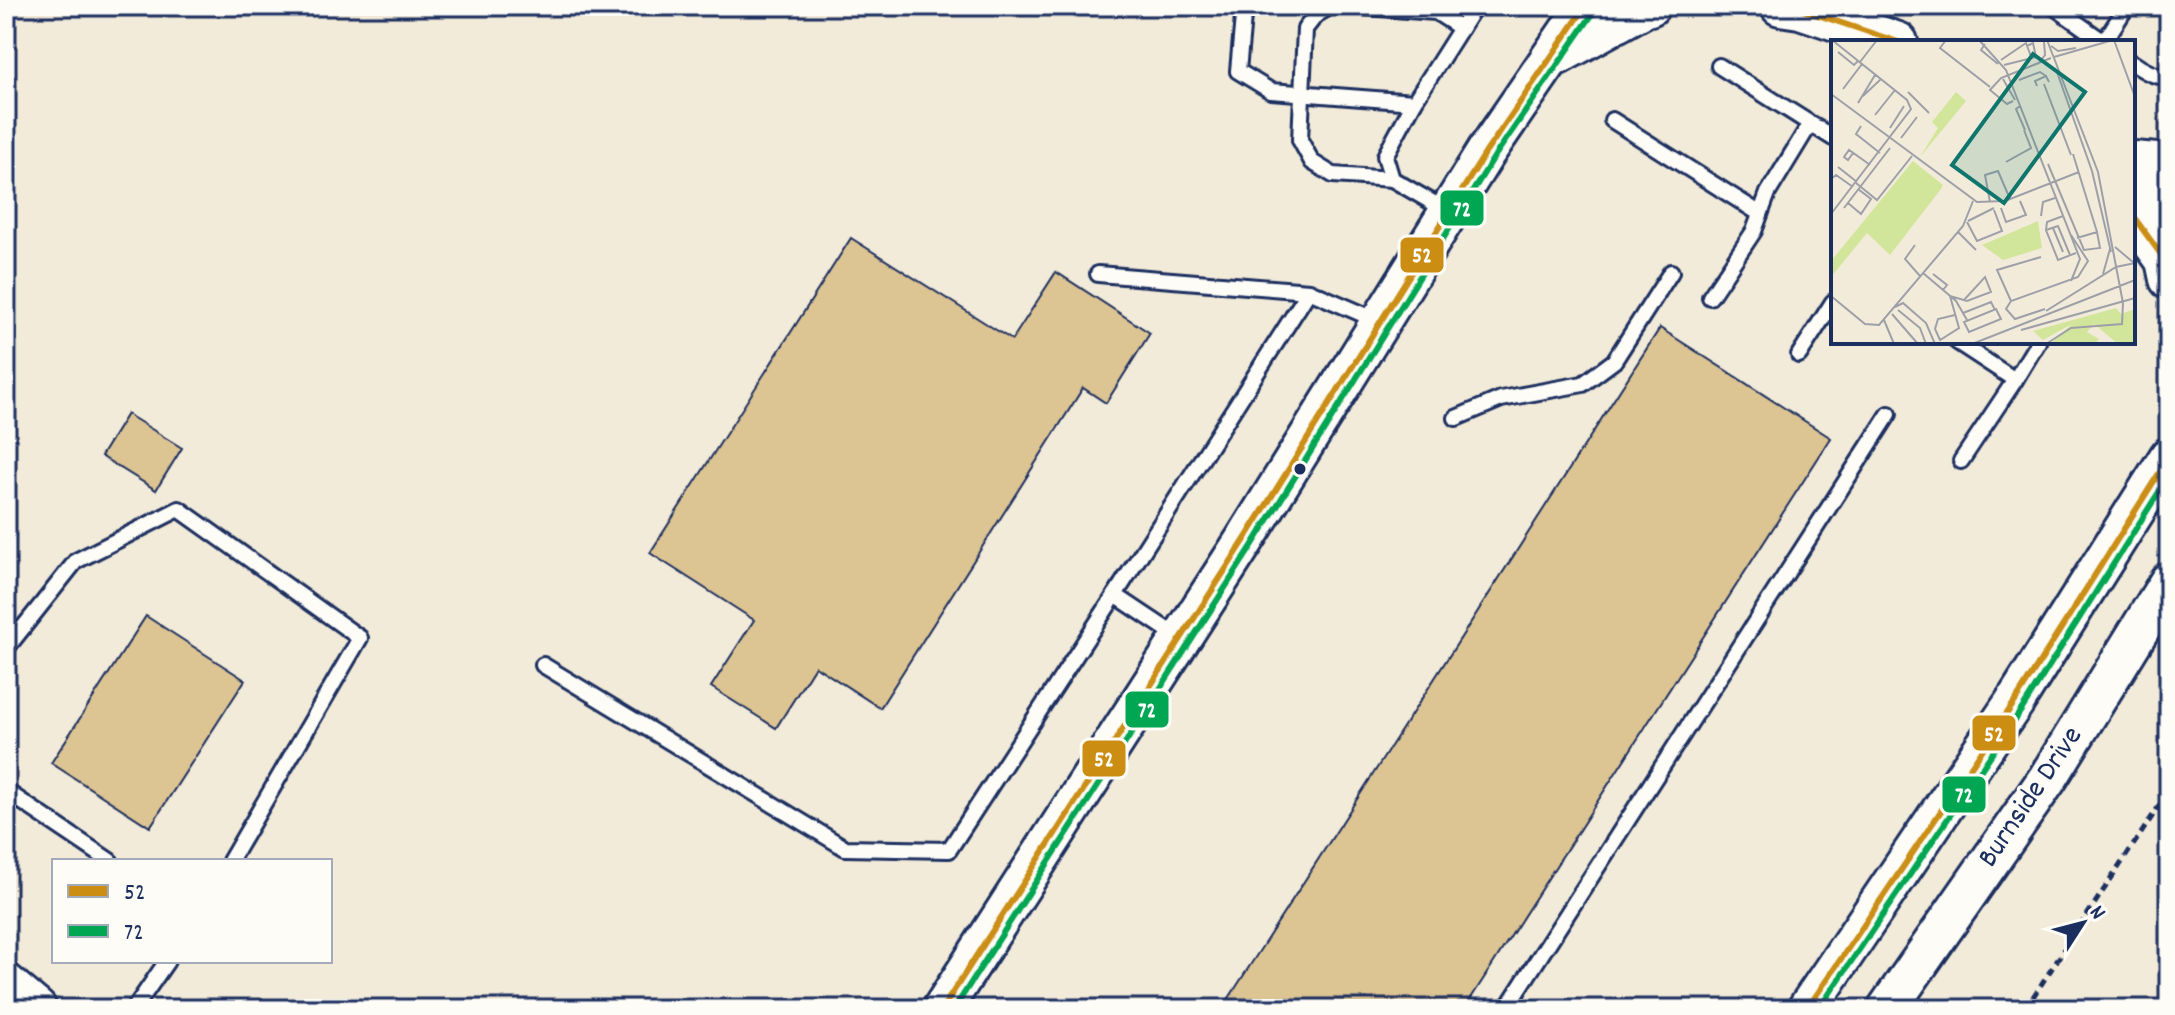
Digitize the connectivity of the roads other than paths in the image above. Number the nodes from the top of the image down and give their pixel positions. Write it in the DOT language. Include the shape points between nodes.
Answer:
graph roads {
  1 [pos="1244,6"];
  2 [pos="1331,6"];
  3 [pos="1350,6"];
  4 [pos="1475,6"];
  5 [pos="1586,6"];
  6 [pos="1650,6"];
  7 [pos="1780,6"];
  8 [pos="1849,6"];
  9 [pos="2053,6"];
  10 [pos="2127,6"];
  11 [pos="1461,28"];
  12 [pos="1895,40"];
  13 [pos="1898,40"];
  14 [pos="2101,40"];
  15 [pos="2105,40"];
  16 [pos="1548,60"];
  17 [pos="2135,65"];
  18 [pos="1719,66"];
  19 [pos="2169,76"];
  20 [pos="1302,93"];
  21 [pos="1414,102"];
  22 [pos="1612,120"];
  23 [pos="1810,124"];
  24 [pos="1831,137"];
  25 [pos="2135,161"];
  26 [pos="2169,164"];
  27 [pos="1392,179"];
  28 [pos="2135,184"];
  29 [pos="2169,205"];
  30 [pos="1449,212"];
  31 [pos="1759,213"];
  32 [pos="2135,219"];
  33 [pos="1671,272"];
  34 [pos="1098,274"];
  35 [pos="2169,279"];
  36 [pos="1309,291"];
  37 [pos="1710,297"];
  38 [pos="1831,305"];
  39 [pos="1381,322"];
  40 [pos="1960,344"];
  41 [pos="2037,344"];
  42 [pos="1799,355"];
  43 [pos="2015,380"];
  44 [pos="1889,414"];
  45 [pos="1456,418"];
  46 [pos="2169,456"];
  47 [pos="1961,461"];
  48 [pos="2169,582"];
  49 [pos="1115,595"];
  50 [pos="1181,639"];
  51 [pos="6,649"];
  52 [pos="543,665"];
  53 [pos="6,791"];
  54 [pos="107,859"];
  55 [pos="231,859"];
  56 [pos="166,963"];
  57 [pos="6,983"];
  58 [pos="37,1009"];
  59 [pos="134,1009"];
  60 [pos="942,1009"];
  61 [pos="1506,1009"];
  62 [pos="1807,1009"];
  63 [pos="1887,1009"];
  1 -- 20 [label="lane" via="1238,71 1271,91"];
  2 -- 20 [label="lane" via="1305,29"];
  3 -- 11 [label="lane" via="1436,12"];
  4 -- 11 [label="lane"];
  5 -- 16 [label="street"];
  6 -- 16 [label="street"];
  7 -- 12 [label="street"];
  8 -- 13 [label="street"];
  9 -- 14 [label="lane"];
  10 -- 15 [label="lane"];
  11 -- 21 [label="lane"];
  16 -- 30 [label="street"];
  17 -- 19 [label="lane"];
  18 -- 23 [label="lane"];
  20 -- 21 [label="lane"];
  20 -- 27 [label="lane" via="1300,140 1312,162 1333,175"];
  21 -- 27 [label="lane" via="1385,156"];
  22 -- 31 [label="lane"];
  23 -- 24 [label="lane"];
  23 -- 31 [label="lane"];
  25 -- 26 [label="street"];
  27 -- 30 [label="lane"];
  28 -- 29 [label="street"];
  30 -- 39 [label="street"];
  31 -- 37 [label="lane" via="1754,231"];
  32 -- 35 [label="street" via="2165,260"];
  33 -- 45 [label="lane" via="1614,361 1583,384 1501,399"];
  34 -- 36 [label="lane"];
  36 -- 39 [label="lane"];
  36 -- 49 [label="lane"];
  38 -- 42 [label="lane"];
  39 -- 50 [label="street"];
  40 -- 43 [label="lane"];
  41 -- 43 [label="lane"];
  43 -- 47 [label="lane"];
  44 -- 61 [label="lane"];
  46 -- 62 [label="street" via="2016,700"];
  48 -- 63 [label="street, Burnside Drive" via="2048,778"];
  49 -- 50 [label="lane"];
  49 -- 52 [label="lane" via="949,850 845,848"];
  50 -- 60 [label="street"];
  51 -- 55 [label="lane" via="76,561 179,509 360,638"];
  53 -- 54 [label="lane"];
  56 -- 59 [label="lane"];
  57 -- 58 [label="street"];
}
